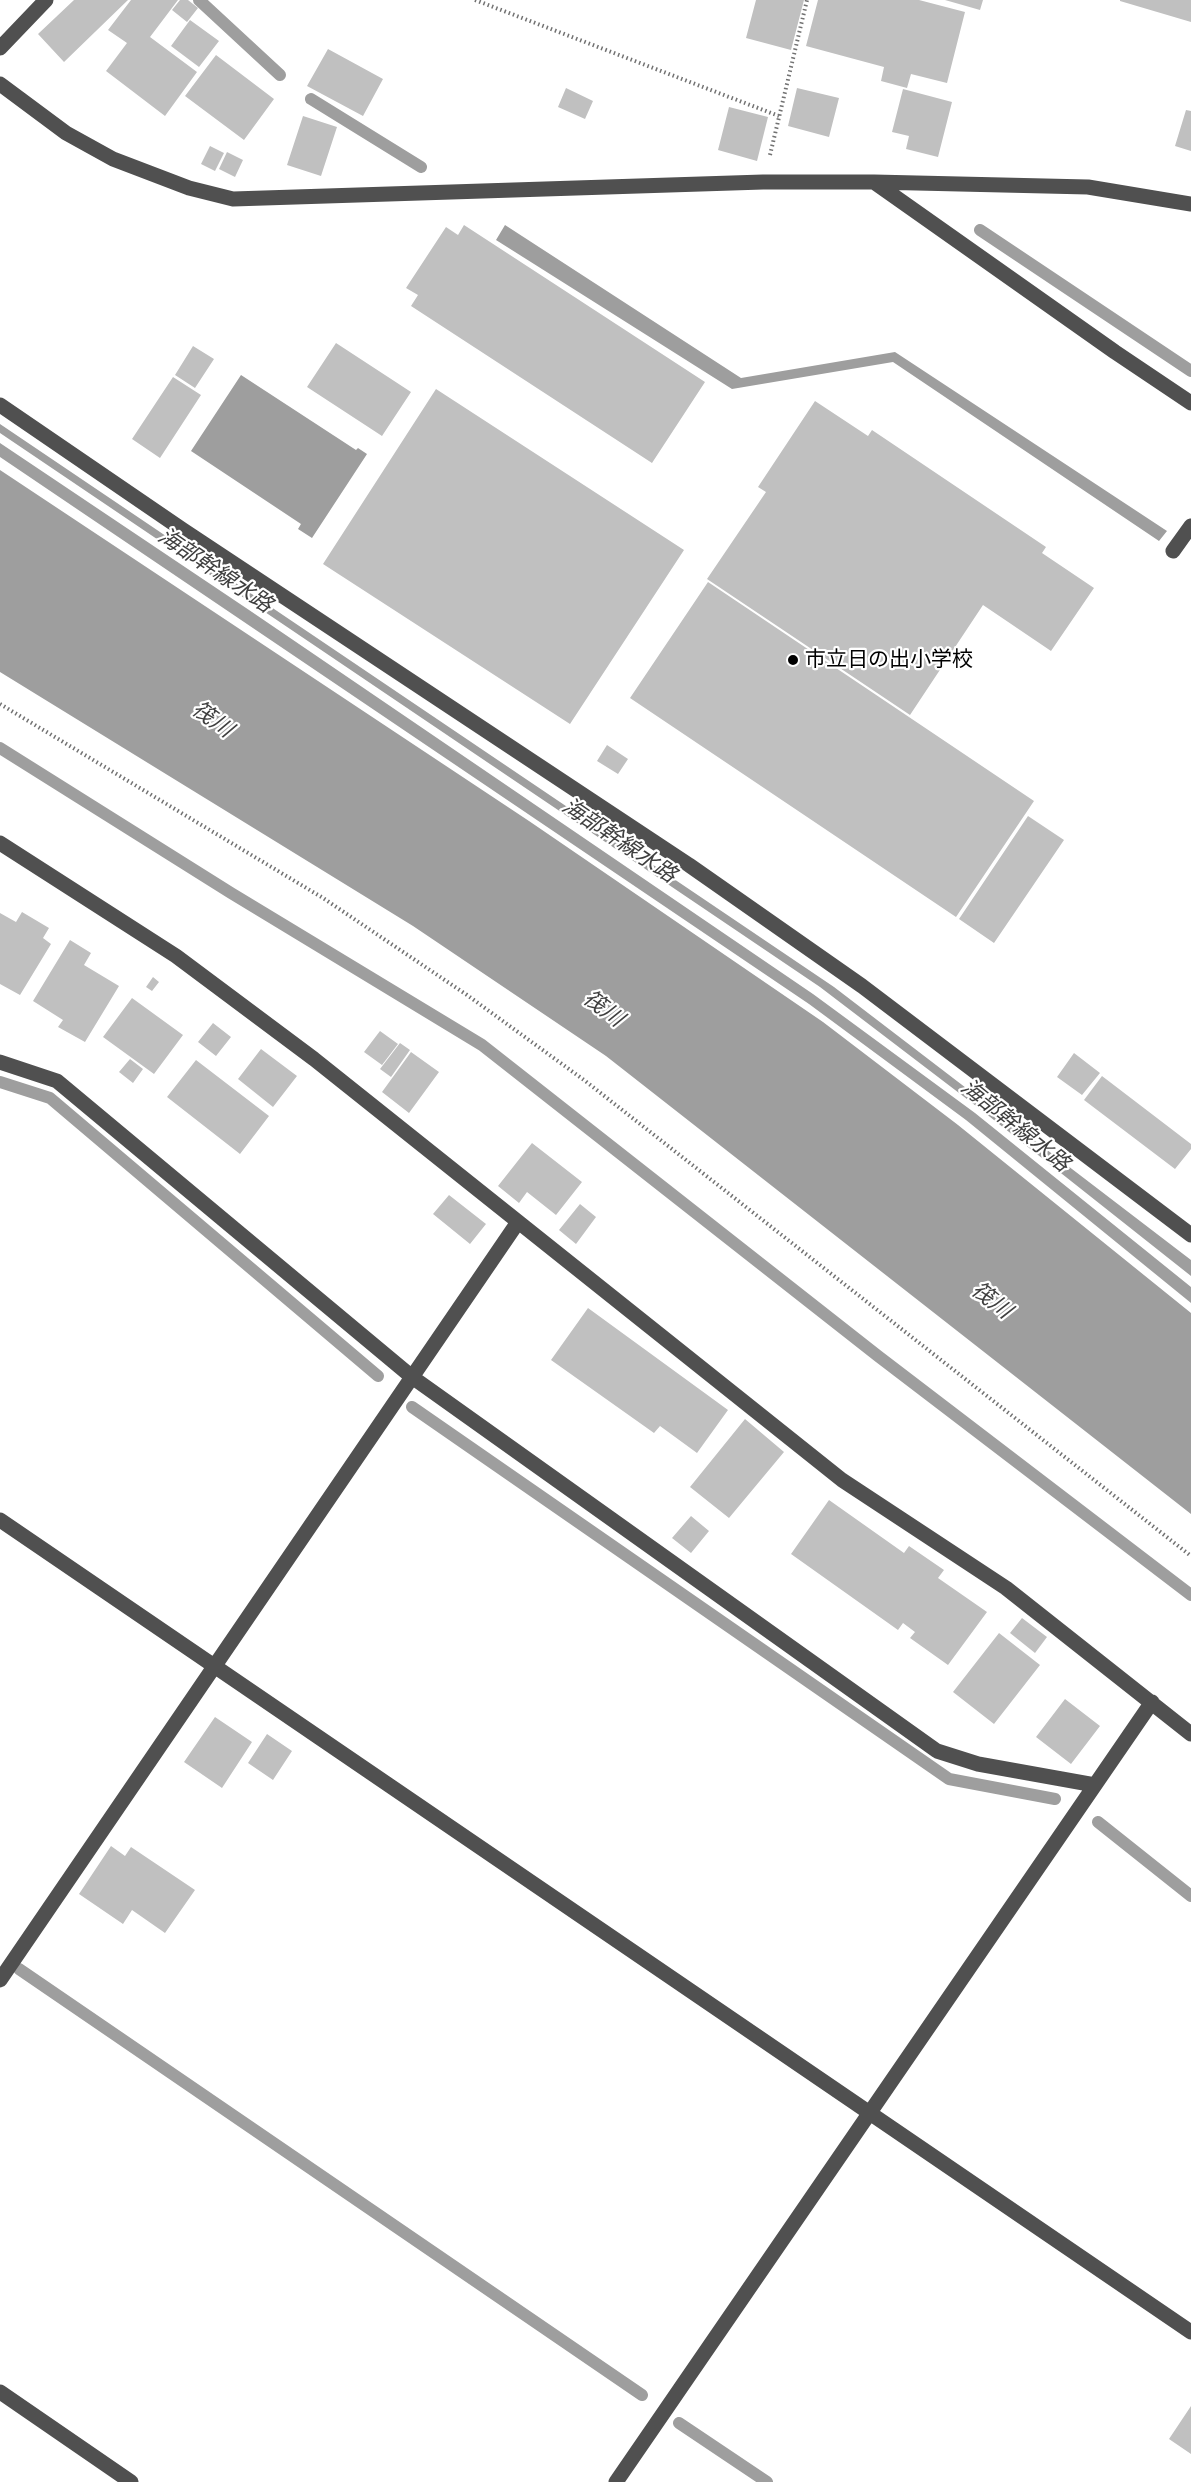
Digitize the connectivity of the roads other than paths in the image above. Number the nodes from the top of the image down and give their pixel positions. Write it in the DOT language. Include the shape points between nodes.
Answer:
graph roads {
  1 [pos="46,0"];
  2 [pos="0,48"];
  3 [pos="0,84"];
  4 [pos="874,182"];
  5 [pos="1191,204"];
  6 [pos="1191,403"];
  7 [pos="0,405"];
  8 [pos="1191,526"];
  9 [pos="1173,551"];
  10 [pos="0,843"];
  11 [pos="0,1062"];
  12 [pos="518,1222"];
  13 [pos="1191,1235"];
  14 [pos="412,1377"];
  15 [pos="0,1520"];
  16 [pos="215,1667"];
  17 [pos="1152,1702"];
  18 [pos="1191,1734"];
  19 [pos="1095,1785"];
  20 [pos="0,1980"];
  21 [pos="870,2113"];
  22 [pos="1191,2332"];
  23 [pos="0,2392"];
  24 [pos="131,2482"];
  25 [pos="616,2482"];
  1 -- 2 [label="street"];
  3 -- 4 [label="street" via="66,133 113,159 189,188 233,199"];
  4 -- 5 [label="street" via="1088,187"];
  4 -- 6 [label="street"];
  7 -- 13 [label="street" via="699,872 862,986"];
  8 -- 9 [label="street"];
  10 -- 12 [label="street" via="176,956 314,1059"];
  11 -- 14 [label="street" via="57,1081"];
  12 -- 14 [label="street"];
  12 -- 17 [label="street" via="842,1480 1006,1588"];
  14 -- 16 [label="street"];
  14 -- 19 [label="street" via="937,1751 978,1764"];
  15 -- 16 [label="street"];
  16 -- 20 [label="street"];
  16 -- 21 [label="street"];
  17 -- 18 [label="street"];
  17 -- 19 [label="street"];
  19 -- 21 [label="street"];
  21 -- 22 [label="street"];
  21 -- 25 [label="street"];
  23 -- 24 [label="street"];
}
